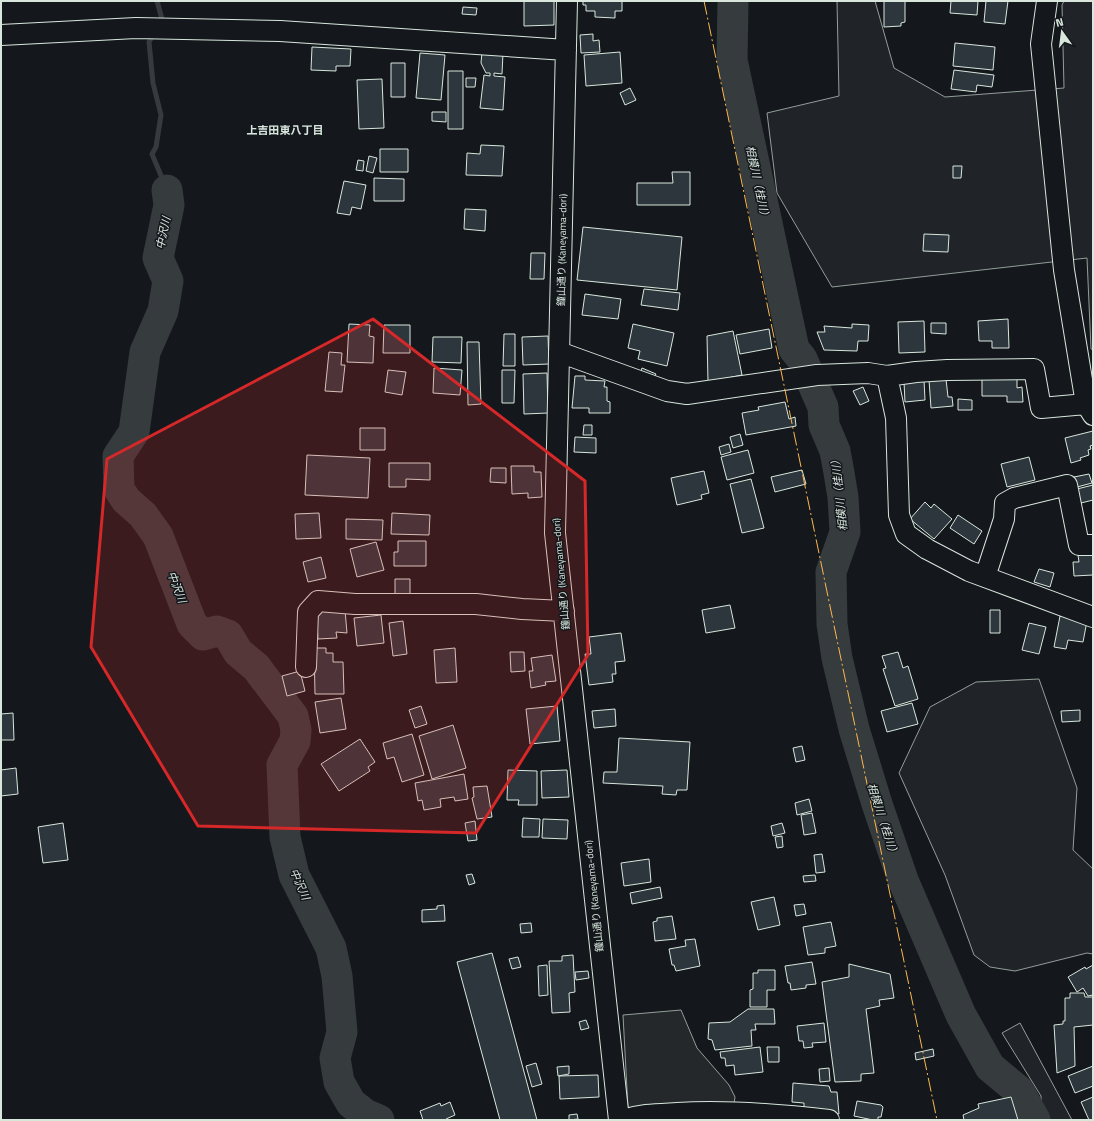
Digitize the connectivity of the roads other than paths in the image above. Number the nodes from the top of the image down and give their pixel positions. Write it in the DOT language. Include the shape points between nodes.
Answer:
graph roads {
  1 [pos="568,1"];
  2 [pos="1047,1"];
  3 [pos="1,35"];
  4 [pos="566,50"];
  5 [pos="559,352"];
  6 [pos="887,376"];
  7 [pos="1089,410"];
  8 [pos="1093,545"];
  9 [pos="985,577"];
  10 [pos="564,611"];
  11 [pos="1093,617"];
  12 [pos="306,667"];
  13 [pos="619,1120"];
  14 [pos="623,1120"];
  15 [pos="829,1120"];
  1 -- 4 [label="street, 鐘山通り (Kaneyama-dori)"];
  2 -- 7 [label="street" via="1041,44 1064,270"];
  3 -- 4 [label="street" via="136,28 280,31"];
  4 -- 5 [label="street, 鐘山通り (Kaneyama-dori)"];
  5 -- 6 [label="street" via="668,391 687,394 817,375 868,373"];
  5 -- 10 [label="street, 鐘山通り (Kaneyama-dori)" via="555,533"];
  6 -- 7 [label="street" via="940,370 1034,369 1040,408"];
  6 -- 9 [label="street" via="896,418 898,515 906,534 948,561"];
  8 -- 9 [label="street" via="1079,545 1067,485 1014,498 1005,503 1004,519"];
  9 -- 11 [label="street"];
  10 -- 12 [label="street" via="476,604 355,604 318,601 308,612"];
  10 -- 13 [label="street, 鐘山通り (Kaneyama-dori)"];
  14 -- 15 [label="street" via="637,1115 710,1111 758,1112"];
}
